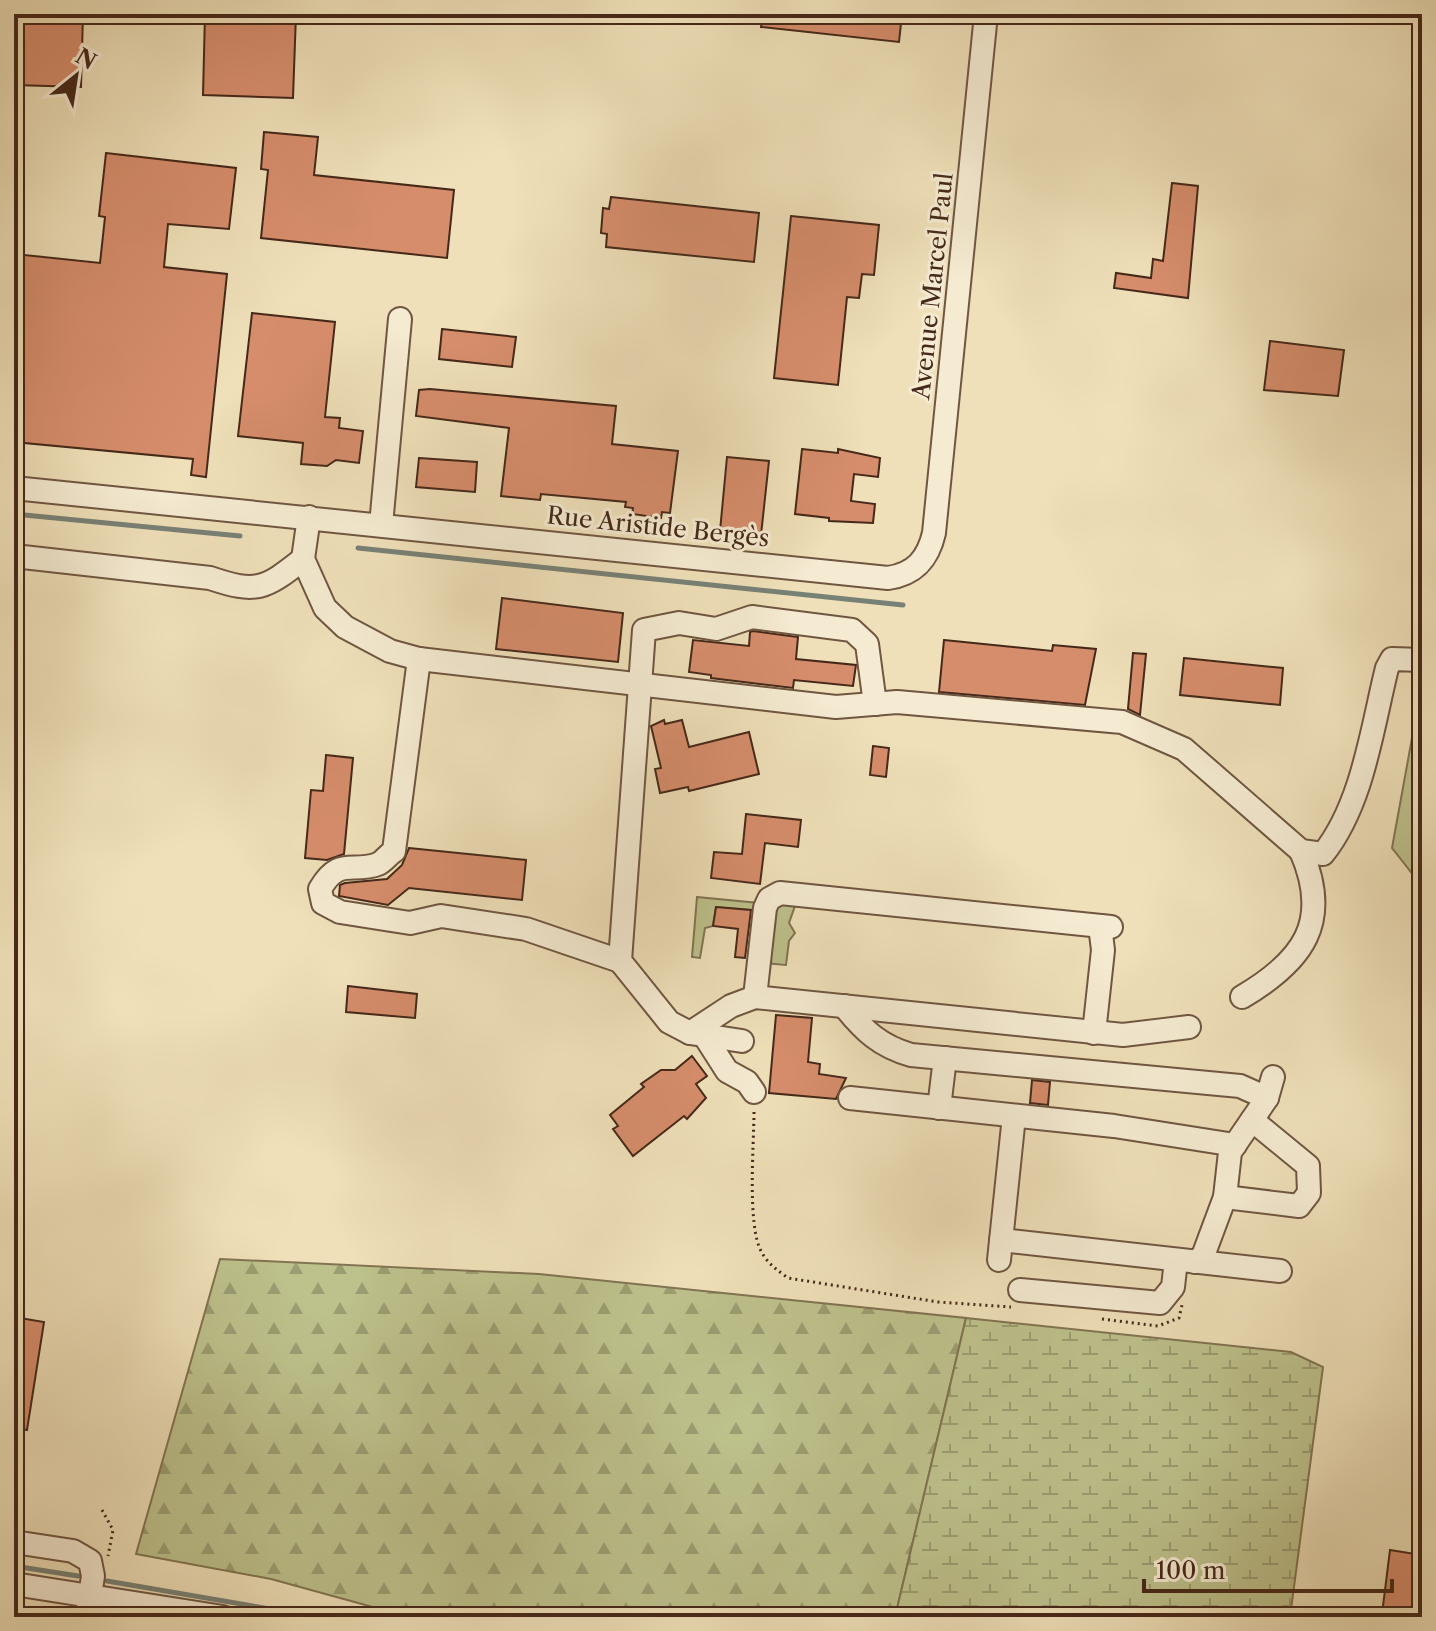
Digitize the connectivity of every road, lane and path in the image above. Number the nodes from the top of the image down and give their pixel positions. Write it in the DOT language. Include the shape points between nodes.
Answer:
graph roads {
  1 [pos="986,14"];
  2 [pos="400,319"];
  3 [pos="14,488"];
  4 [pos="309,517"];
  5 [pos="381,525"];
  6 [pos="14,556"];
  7 [pos="303,559"];
  8 [pos="924,560"];
  9 [pos="419,659"];
  10 [pos="1422,660"];
  11 [pos="640,683"];
  12 [pos="875,704"];
  13 [pos="1301,851"];
  14 [pos="620,961"];
  15 [pos="755,997"];
  16 [pos="1242,997"];
  17 [pos="844,1006"];
  18 [pos="1189,1027"];
  19 [pos="1094,1033"];
  20 [pos="697,1034"];
  21 [pos="742,1041"];
  22 [pos="945,1058"];
  23 [pos="754,1092"];
  24 [pos="850,1098"];
  25 [pos="939,1108"];
  26 [pos="1014,1116"];
  27 [pos="1252,1120"];
  28 [pos="1235,1145"];
  29 [pos="1225,1197"];
  30 [pos="1186,1261"];
  31 [pos="1280,1271"];
  32 [pos="1173,1287"];
  33 [pos="1022,1299"];
  34 [pos="1098,1318"];
  35 [pos="14,1542"];
  36 [pos="14,1584"];
  37 [pos="14,1599"];
  38 [pos="89,1603"];
  39 [pos="128,1617"];
  40 [pos="223,1617"];
  1 -- 8 [label="street, Avenue Marcel Paul" via="934,533"];
  2 -- 5 [label="street"];
  3 -- 4 [label="street, Rue Aristide Bergès"];
  4 -- 5 [label="street, Rue Aristide Bergès"];
  4 -- 7 [label="street"];
  5 -- 8 [label="street, Rue Aristide Bergès" via="888,578 903,575"];
  6 -- 7 [label="street" via="210,578 258,589"];
  7 -- 9 [label="street" via="325,608 345,627 390,651"];
  9 -- 11 [label="street"];
  9 -- 14 [label="street" via="394,851 378,864 341,867 327,877 320,889 323,903 340,912 410,923 441,916 498,923"];
  10 -- 13 [label="street" via="1392,659 1337,836 1323,854"];
  11 -- 12 [label="street" via="836,707"];
  11 -- 12 [label="street" via="644,630 679,623 716,629 752,617 852,630 867,644"];
  11 -- 14 [label="street"];
  12 -- 13 [label="street" via="1122,722 1184,749"];
  13 -- 16 [label="street" via="1312,877 1311,923 1305,938 1295,958"];
  14 -- 20 [label="street" via="669,1022"];
  15 -- 17 [label="street"];
  15 -- 19 [label="street" via="765,908 780,893 1105,926"];
  15 -- 20 [label="street" via="731,1006"];
  17 -- 19 [label="street"];
  17 -- 22 [label="street" via="887,1048"];
  18 -- 19 [label="street" via="1144,1035"];
  20 -- 21 [label="street"];
  20 -- 23 [label="street" via="727,1071"];
  22 -- 25 [label="street"];
  22 -- 27 [label="street" via="1270,1088"];
  23 -- 33 [label="path" via="755,1230 771,1265 805,1283 938,1302"];
  24 -- 25 [label="street"];
  25 -- 26 [label="street"];
  26 -- 28 [label="street"];
  26 -- 30 [label="street" via="1000,1250"];
  27 -- 28 [label="street"];
  27 -- 29 [label="street" via="1308,1166 1309,1193 1299,1206"];
  28 -- 29 [label="street"];
  29 -- 30 [label="street" via="1203,1256"];
  30 -- 31 [label="street"];
  30 -- 32 [label="street"];
  32 -- 33 [label="street" via="1160,1303"];
  32 -- 34 [label="path" via="1182,1308 1179,1318 1168,1325"];
  35 -- 38 [label="street" via="83,1555 93,1568"];
  36 -- 38 [label="street"];
  37 -- 38 [label="street"];
  38 -- 39 [label="street"];
  38 -- 40 [label="street"];
}
